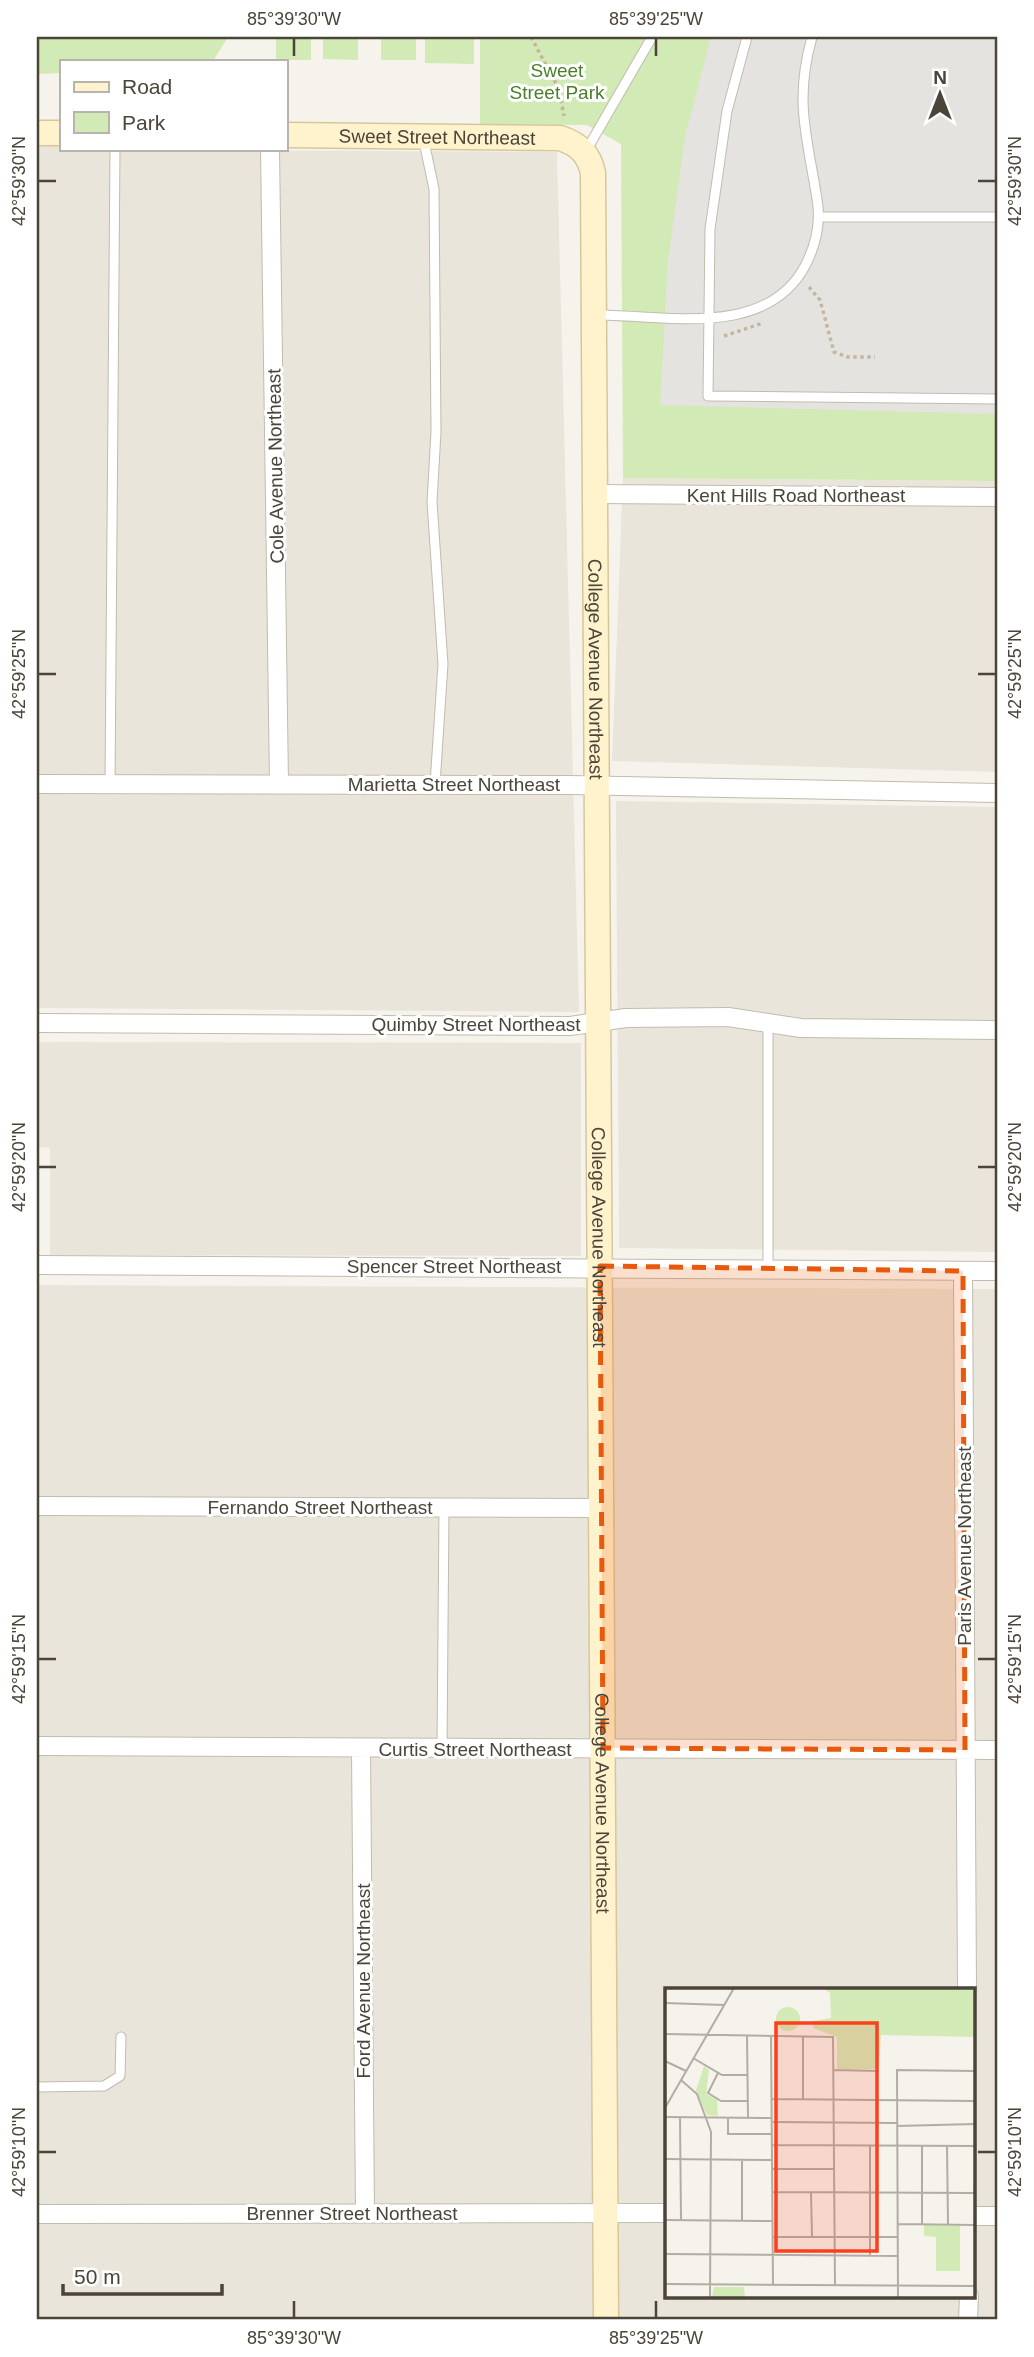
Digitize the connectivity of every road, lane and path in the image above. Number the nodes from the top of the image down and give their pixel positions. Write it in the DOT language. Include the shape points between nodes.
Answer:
graph roads {
  1 [pos="531,37"];
  2 [pos="652,37"];
  3 [pos="747,37"];
  4 [pos="812,37"];
  5 [pos="564,118"];
  6 [pos="37,133"];
  7 [pos="60,133"];
  8 [pos="287,135"];
  9 [pos="422,135"];
  10 [pos="116,150"];
  11 [pos="270,150"];
  12 [pos="585,153"];
  13 [pos="819,217"];
  14 [pos="997,218"];
  15 [pos="809,287"];
  16 [pos="595,315"];
  17 [pos="709,317"];
  18 [pos="875,357"];
  19 [pos="997,399"];
  20 [pos="595,494"];
  21 [pos="997,497"];
  22 [pos="37,784"];
  23 [pos="110,784"];
  24 [pos="279,784"];
  25 [pos="435,784"];
  26 [pos="596,785"];
  27 [pos="997,793"];
  28 [pos="597,1022"];
  29 [pos="37,1023"];
  30 [pos="768,1023"];
  31 [pos="997,1030"];
  32 [pos="37,1265"];
  33 [pos="600,1266"];
  34 [pos="768,1268"];
  35 [pos="963,1271"];
  36 [pos="997,1271"];
  37 [pos="37,1506"];
  38 [pos="444,1508"];
  39 [pos="602,1508"];
  40 [pos="37,1746"];
  41 [pos="603,1748"];
  42 [pos="361,1749"];
  43 [pos="442,1749"];
  44 [pos="965,1750"];
  45 [pos="997,1750"];
  46 [pos="967,1988"];
  47 [pos="121,2037"];
  48 [pos="37,2087"];
  49 [pos="365,2213"];
  50 [pos="605,2213"];
  51 [pos="665,2213"];
  52 [pos="37,2214"];
  53 [pos="974,2216"];
  54 [pos="997,2216"];
  55 [pos="968,2298"];
  56 [pos="606,2320"];
  57 [pos="968,2320"];
  1 -- 5 [label="path" via="559,89"];
  2 -- 12 [label="lane"];
  3 -- 17 [label="lane" via="727,111 712,216"];
  4 -- 13 [label="lane" via="802,113"];
  6 -- 7 [label="street"];
  8 -- 9 [label="street, Sweet Street Northeast"];
  9 -- 12 [label="street, Sweet Street Northeast" via="545,136 572,141"];
  9 -- 25 [label="lane" via="434,190 436,432 432,502 443,664"];
  10 -- 23 [label="lane"];
  11 -- 24 [label="street, Cole Avenue Northeast"];
  12 -- 16 [label="street, College Avenue Northeast" via="594,189"];
  13 -- 14 [label="lane"];
  13 -- 17 [label="lane" via="810,257 785,294 749,313"];
  15 -- 18 [label="path" via="820,300 834,352"];
  16 -- 17 [label="lane"];
  16 -- 20 [label="street, College Avenue Northeast"];
  17 -- 19 [label="lane" via="708,396"];
  20 -- 21 [label="street, Kent Hills Road Northeast"];
  20 -- 26 [label="street, College Avenue Northeast"];
  22 -- 23 [label="street, Marietta Street Northeast"];
  23 -- 24 [label="street, Marietta Street Northeast"];
  24 -- 25 [label="street, Marietta Street Northeast"];
  25 -- 26 [label="street, Marietta Street Northeast"];
  26 -- 27 [label="street, Marietta Street Northeast"];
  26 -- 28 [label="street, College Avenue Northeast"];
  28 -- 29 [label="street, Quimby Street Northeast" via="570,1026"];
  28 -- 30 [label="street, Quimby Street Northeast" via="728,1017"];
  28 -- 33 [label="street, College Avenue Northeast"];
  30 -- 31 [label="street, Quimby Street Northeast" via="801,1028"];
  30 -- 34 [label="lane"];
  32 -- 33 [label="street, Spencer Street Northeast"];
  33 -- 34 [label="street, Spencer Street Northeast"];
  33 -- 39 [label="street, College Avenue Northeast"];
  34 -- 35 [label="street, Spencer Street Northeast"];
  35 -- 36 [label="street, Spencer Street Northeast"];
  35 -- 44 [label="street, Paris Avenue Northeast"];
  37 -- 38 [label="street, Fernando Street Northeast"];
  38 -- 39 [label="street, Fernando Street Northeast"];
  38 -- 43 [label="lane"];
  39 -- 41 [label="street, College Avenue Northeast"];
  40 -- 42 [label="street, Curtis Street Northeast"];
  41 -- 43 [label="street, Curtis Street Northeast"];
  41 -- 44 [label="street, Curtis Street Northeast"];
  41 -- 50 [label="street, College Avenue Northeast"];
  42 -- 43 [label="street, Curtis Street Northeast"];
  42 -- 49 [label="street, Ford Avenue Northeast"];
  44 -- 45 [label="street, Curtis Street Northeast"];
  44 -- 46 [label="street, Paris Avenue Northeast"];
  47 -- 48 [label="lane" via="120,2076 104,2086"];
  49 -- 50 [label="street, Brenner Street Northeast"];
  49 -- 52 [label="street, Brenner Street Northeast"];
  50 -- 51 [label="street, Brenner Street Northeast"];
  50 -- 56 [label="street, College Avenue Northeast"];
  53 -- 54 [label="street"];
  55 -- 57 [label="street"];
}
